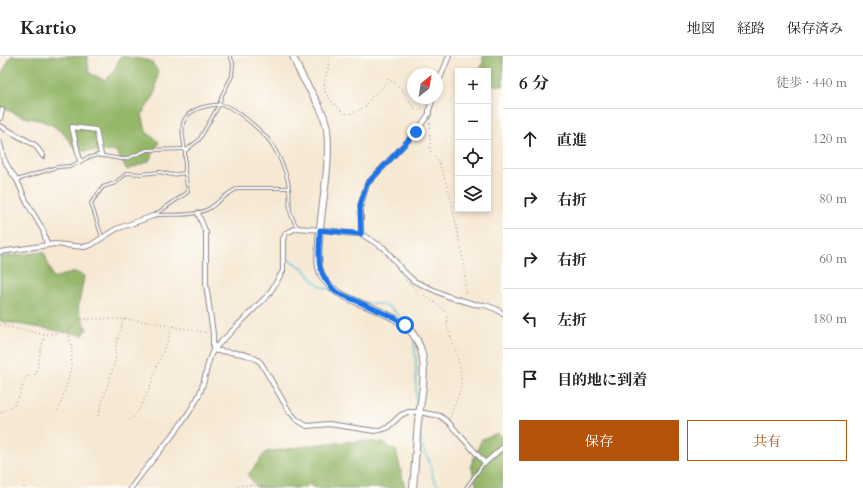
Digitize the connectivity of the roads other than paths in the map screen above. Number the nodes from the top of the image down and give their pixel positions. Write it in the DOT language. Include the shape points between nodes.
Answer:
graph roads {
  1 [pos="230,56"];
  2 [pos="293,56"];
  3 [pos="448,56"];
  4 [pos="443,70"];
  5 [pos="430,104"];
  6 [pos="219,105"];
  7 [pos="2,110"];
  8 [pos="0,118"];
  9 [pos="0,126"];
  10 [pos="0,143"];
  11 [pos="185,150"];
  12 [pos="101,155"];
  13 [pos="43,156"];
  14 [pos="80,161"];
  15 [pos="185,173"];
  16 [pos="17,180"];
  17 [pos="289,188"];
  18 [pos="198,213"];
  19 [pos="153,216"];
  20 [pos="297,228"];
  21 [pos="320,230"];
  22 [pos="361,234"];
  23 [pos="102,238"];
  24 [pos="47,244"];
  25 [pos="0,252"];
  26 [pos="503,314"];
  27 [pos="214,350"];
  28 [pos="419,412"];
  29 [pos="503,447"];
  30 [pos="485,463"];
  31 [pos="131,488"];
  32 [pos="413,488"];
  33 [pos="466,488"];
  1 -- 6 [label="lane" via="233,63 232,76"];
  2 -- 21 [label="street" via="302,78 323,113 327,128 328,151"];
  3 -- 4 [label="street"];
  5 -- 22 [label="street" via="429,114 367,184 360,205"];
  6 -- 11 [label="lane" via="199,140"];
  6 -- 11 [label="lane" via="200,107 186,117 182,130"];
  6 -- 17 [label="lane" via="229,107 262,133 281,162"];
  7 -- 8 [label="street"];
  9 -- 13 [label="street" via="35,145"];
  10 -- 16 [label="street" via="3,157"];
  11 -- 12 [label="lane" via="147,150 126,159"];
  11 -- 15 [label="lane"];
  12 -- 14 [label="lane"];
  12 -- 14 [label="street" via="96,130 72,128"];
  14 -- 16 [label="lane"];
  15 -- 19 [label="lane" via="188,192"];
  15 -- 23 [label="lane" via="127,173 115,183 104,186 92,203"];
  16 -- 24 [label="street" via="43,230"];
  17 -- 18 [label="lane" via="239,188"];
  17 -- 20 [label="lane" via="290,210"];
  18 -- 19 [label="lane"];
  18 -- 27 [label="street" via="206,233 206,284"];
  19 -- 23 [label="street" via="116,229"];
  20 -- 21 [label="street"];
  20 -- 27 [label="street" via="286,233 282,239 283,271 279,279 264,299"];
  21 -- 22 [label="street"];
  21 -- 28 [label="street" via="319,268 329,285 336,292 395,318 405,325 420,346 424,367"];
  22 -- 26 [label="street" via="384,248 401,269 419,284 465,302 485,304"];
  23 -- 24 [label="street" via="84,247"];
  24 -- 25 [label="street"];
  27 -- 28 [label="street" via="249,355 261,363 288,411 307,426 329,424 381,430 401,415"];
  27 -- 31 [label="street" via="208,360 198,398 168,442"];
  28 -- 30 [label="street" via="440,416 448,422"];
  28 -- 32 [label="street"];
  29 -- 30 [label="street"];
  30 -- 33 [label="lane"];
}
